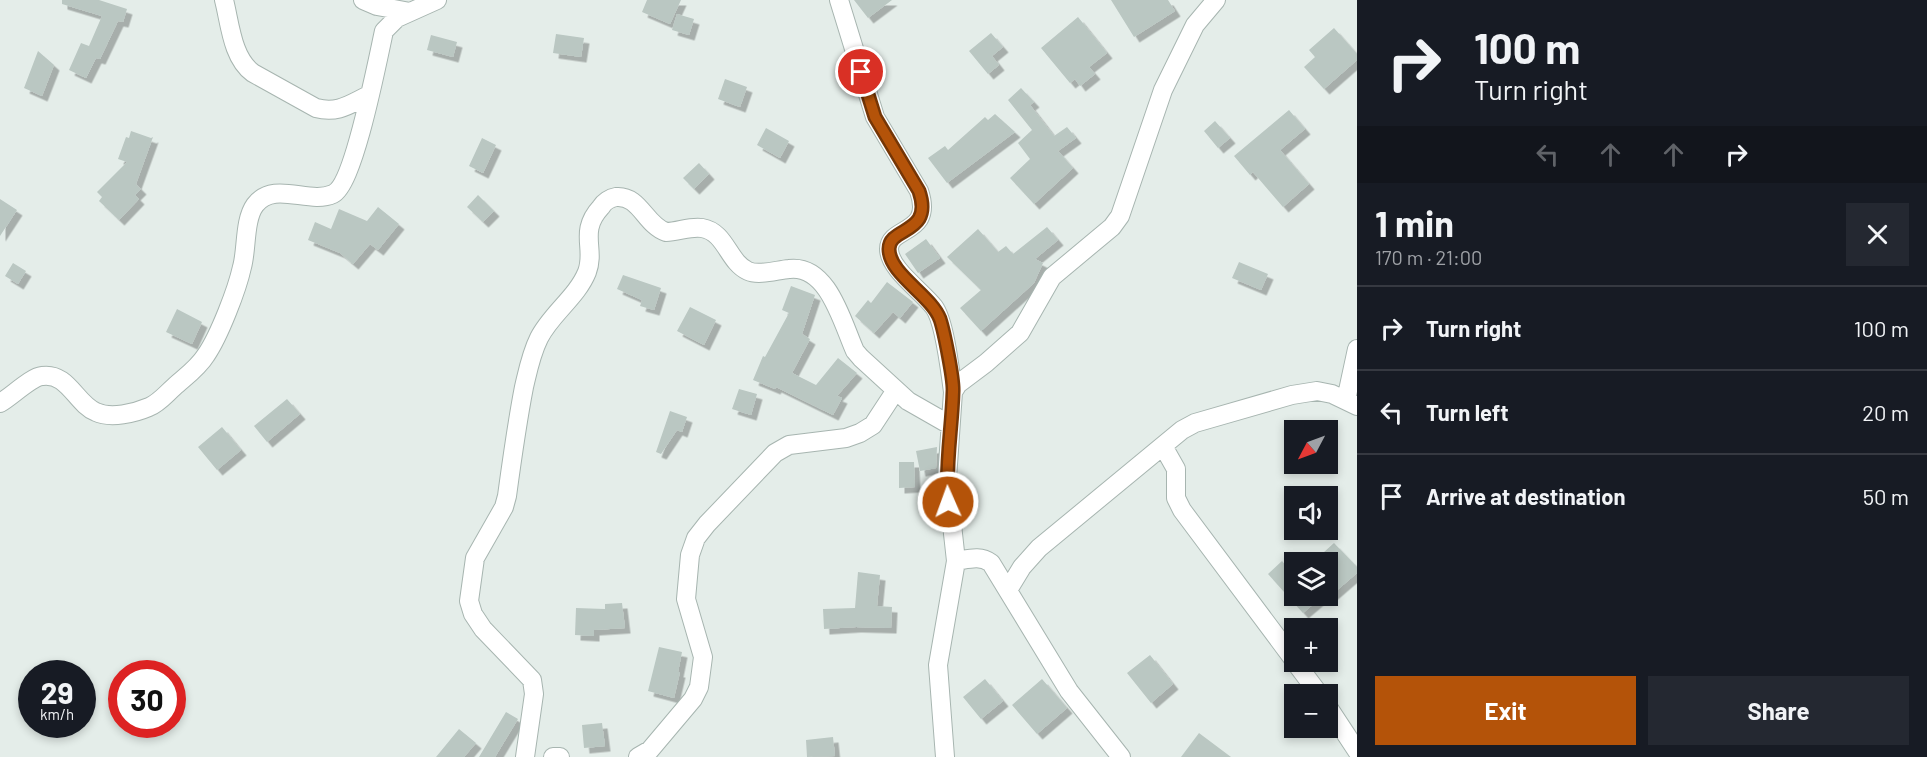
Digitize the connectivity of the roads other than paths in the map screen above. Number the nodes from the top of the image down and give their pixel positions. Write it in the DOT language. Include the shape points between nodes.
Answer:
graph roads {
  1 [pos="224,0"];
  2 [pos="363,0"];
  3 [pos="437,0"];
  4 [pos="839,0"];
  5 [pos="1216,0"];
  6 [pos="410,12"];
  7 [pos="369,95"];
  8 [pos="1357,349"];
  9 [pos="896,390"];
  10 [pos="953,392"];
  11 [pos="0,403"];
  12 [pos="1352,403"];
  13 [pos="950,425"];
  14 [pos="1163,446"];
  15 [pos="956,561"];
  16 [pos="1008,590"];
  17 [pos="1284,646"];
  18 [pos="1338,722"];
  19 [pos="1357,751"];
  20 [pos="525,757"];
  21 [pos="553,757"];
  22 [pos="560,757"];
  23 [pos="638,757"];
  24 [pos="945,757"];
  25 [pos="1121,757"];
  1 -- 7 [label="street" via="238,57 253,73 327,111 336,111"];
  2 -- 6 [label="street"];
  3 -- 6 [label="street"];
  4 -- 10 [label="street" via="875,117 923,203 917,221 892,240 889,248 898,269 935,308"];
  5 -- 10 [label="street" via="1195,26 1163,90 1120,216 1052,277 1020,333"];
  6 -- 7 [label="street" via="384,31"];
  7 -- 11 [label="street" via="347,173 335,193 268,195 255,205 250,214 240,276 211,346 197,367 159,400 122,414 104,415 94,412 58,378 41,376"];
  8 -- 12 [label="street"];
  9 -- 13 [label="street"];
  9 -- 20 [label="street" via="855,351 828,291 816,276 797,268 750,273 738,265 719,237 705,228 666,232 651,224 629,199 616,197 604,203 588,230 589,260 584,279 543,332 532,353 504,507 479,547 472,569 473,614 527,674 533,686"];
  9 -- 23 [label="street" via="873,425 860,433 789,445 775,453 696,538 690,555 686,599 703,657 699,687 650,750"];
  10 -- 13 [label="street"];
  12 -- 14 [label="street" via="1317,391 1292,395 1195,423"];
  13 -- 15 [label="street" via="946,479"];
  14 -- 16 [label="street" via="1039,548"];
  14 -- 17 [label="street" via="1176,469 1176,498 1182,510"];
  15 -- 16 [label="street" via="985,559"];
  15 -- 24 [label="street" via="938,665"];
  16 -- 25 [label="street" via="1069,691"];
  18 -- 19 [label="street"];
  21 -- 22 [label="street"];
}
